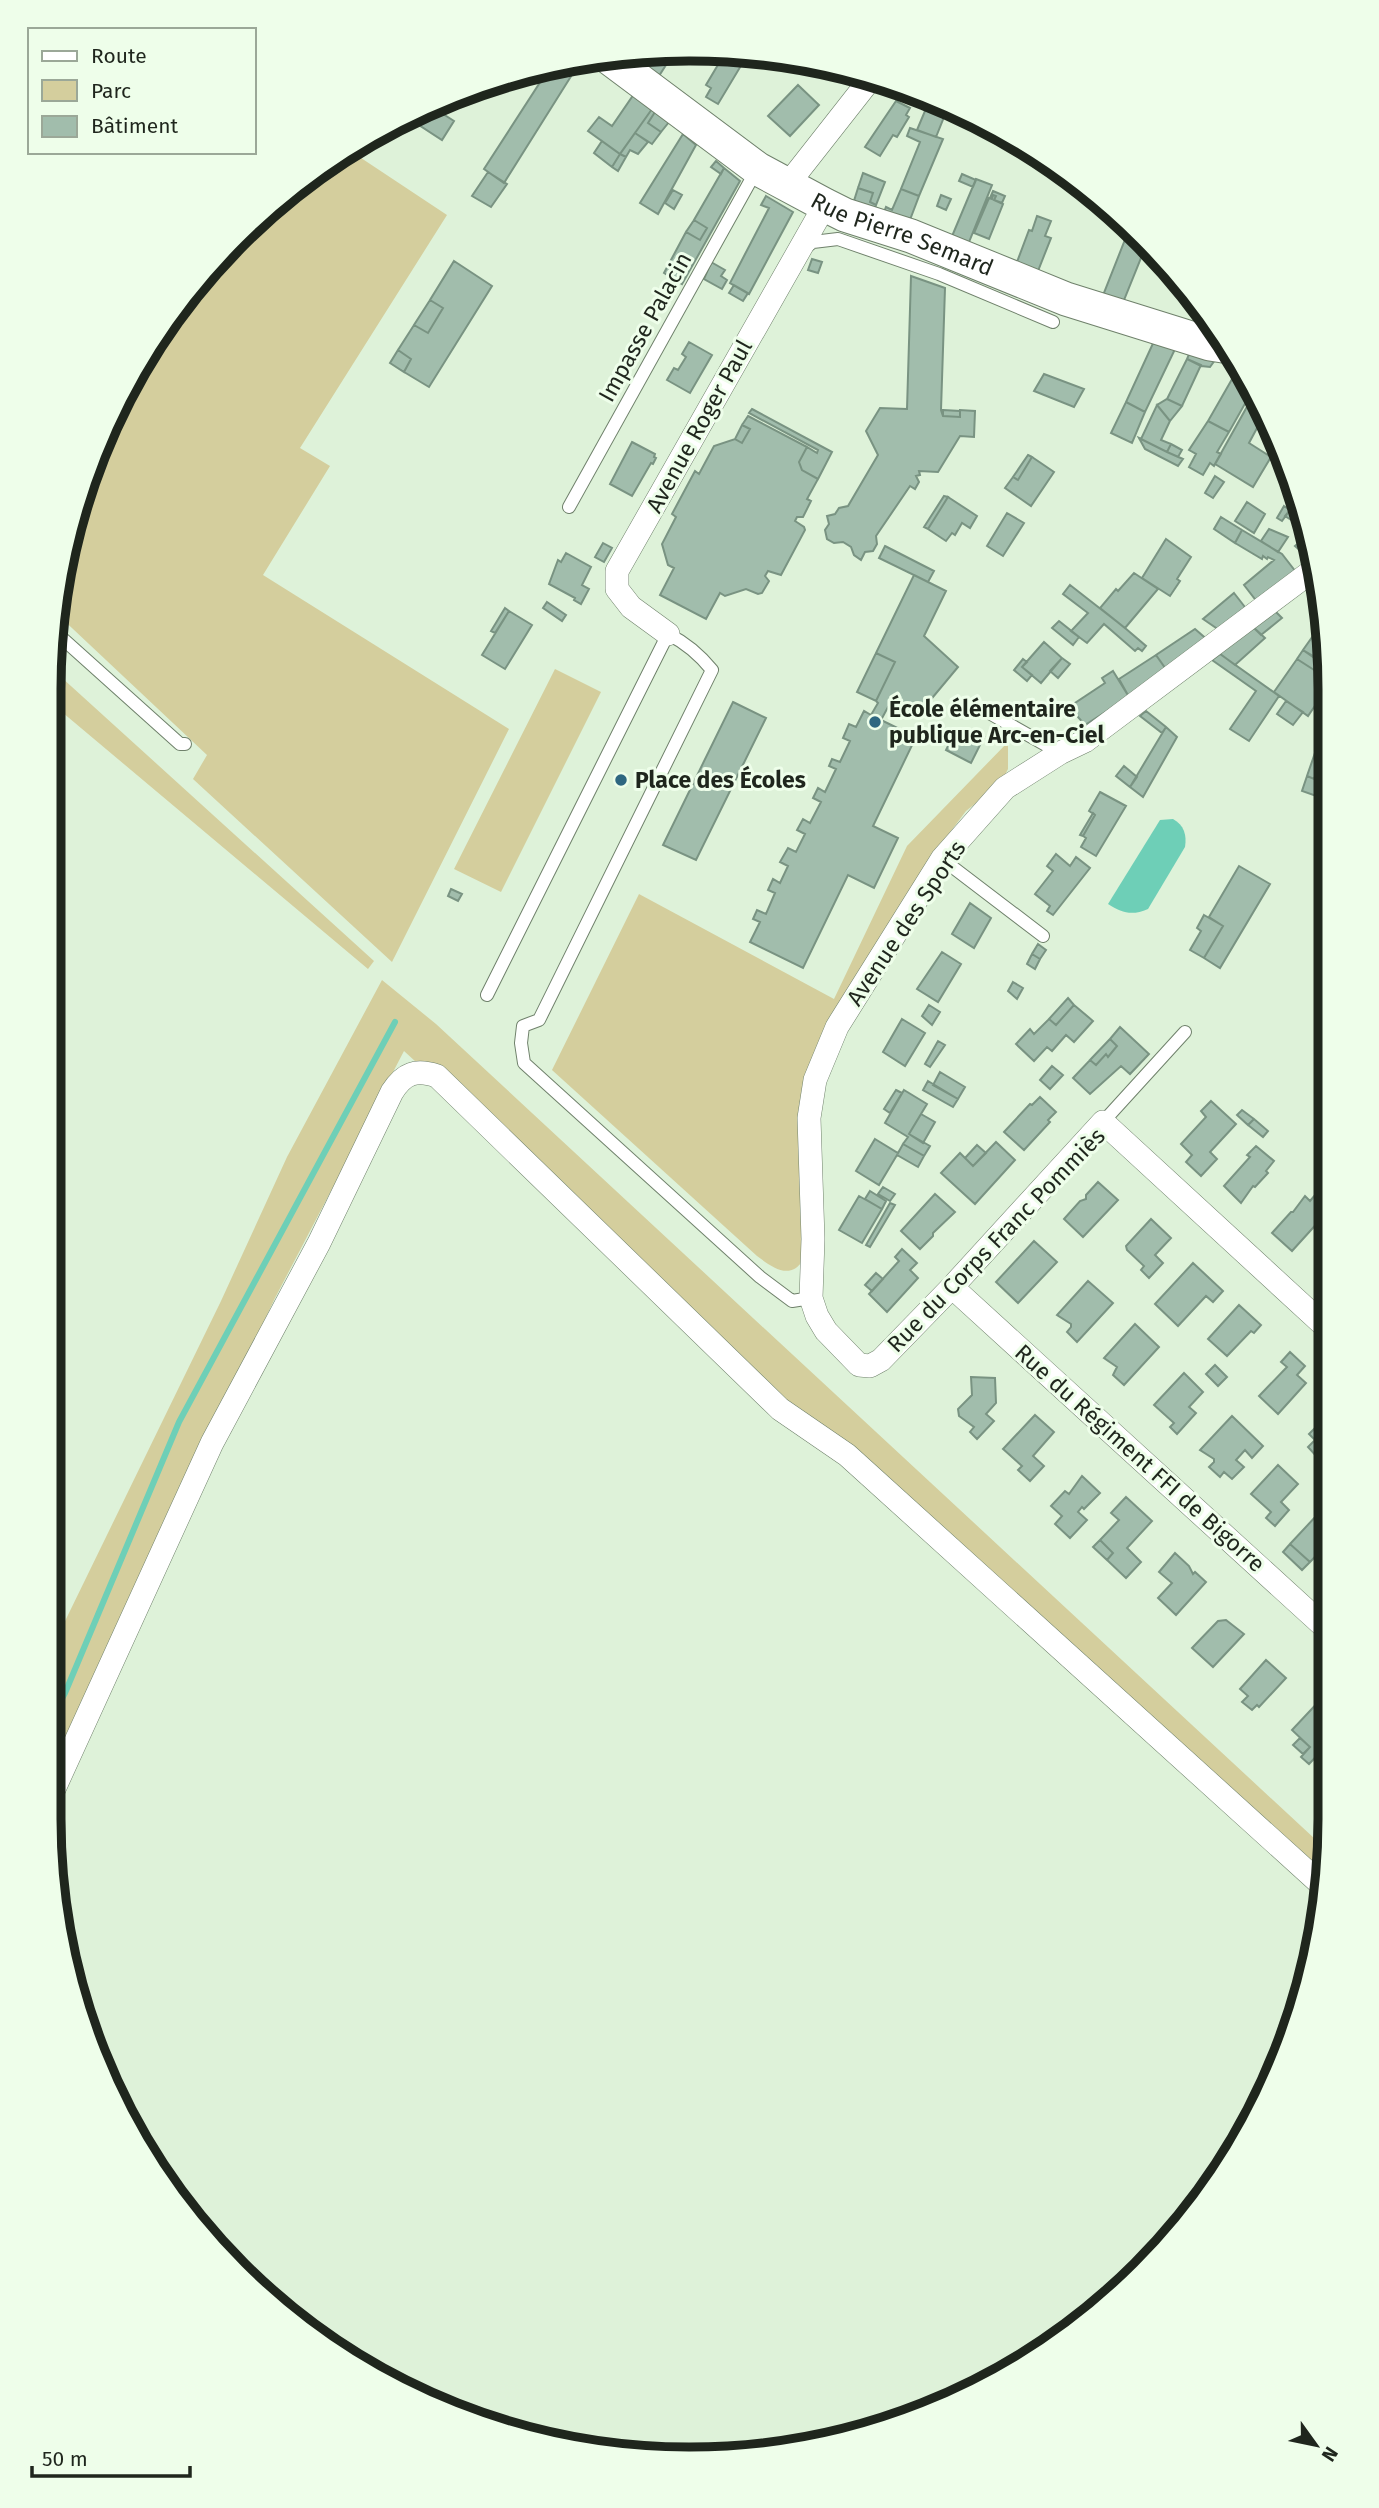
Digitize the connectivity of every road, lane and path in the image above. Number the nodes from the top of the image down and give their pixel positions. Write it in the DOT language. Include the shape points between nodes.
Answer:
graph roads {
  1 [pos="620,66"];
  2 [pos="865,87"];
  3 [pos="758,169"];
  4 [pos="788,184"];
  5 [pos="836,220"];
  6 [pos="796,254"];
  7 [pos="943,263"];
  8 [pos="1053,322"];
  9 [pos="1215,345"];
  10 [pos="569,507"];
  11 [pos="1307,575"];
  12 [pos="668,634"];
  13 [pos="64,640"];
  14 [pos="984,710"];
  15 [pos="186,744"];
  16 [pos="1060,753"];
  17 [pos="942,859"];
  18 [pos="1043,936"];
  19 [pos="487,995"];
  20 [pos="1185,1032"];
  21 [pos="1103,1122"];
  22 [pos="952,1287"];
  23 [pos="811,1298"];
  24 [pos="1318,1320"];
  25 [pos="881,1360"];
  26 [pos="1318,1621"];
  27 [pos="61,1774"];
  28 [pos="1314,1877"];
  1 -- 3 [label="main road, Rue Pierre Semard"];
  2 -- 4 [label="street"];
  3 -- 4 [label="main road, Rue Pierre Semard"];
  3 -- 10 [label="lane, Impasse Palacin"];
  4 -- 5 [label="main road, Rue Pierre Semard"];
  5 -- 6 [label="street, Avenue Roger Paul"];
  5 -- 6 [label="lane"];
  5 -- 7 [label="main road, Rue Pierre Semard" via="911,236"];
  6 -- 12 [label="street, Avenue Roger Paul" via="617,571 617,589 631,607"];
  7 -- 8 [label="lane"];
  7 -- 9 [label="main road, Rue Pierre Semard"];
  11 -- 16 [label="street, Avenue des Sports" via="1085,741"];
  12 -- 19 [label="lane"];
  12 -- 23 [label="lane" via="699,653 712,670 539,1020 523,1026 524,1063 760,1277 792,1301"];
  13 -- 15 [label="lane" via="180,744"];
  14 -- 16 [label="lane"];
  16 -- 17 [label="street, Avenue des Sports" via="1005,788"];
  17 -- 18 [label="lane"];
  17 -- 23 [label="street, Avenue des Sports" via="837,1027 815,1080 809,1118"];
  20 -- 21 [label="lane"];
  21 -- 22 [label="street, Rue du Corps Franc Pommiès"];
  21 -- 24 [label="street, Rue du Corps Franc Pommiès"];
  22 -- 25 [label="street, Rue du Corps Franc Pommiès"];
  22 -- 26 [label="street, Rue du Régiment FFI de Bigorre"];
  23 -- 25 [label="street, Avenue des Sports" via="826,1331 859,1365"];
  27 -- 28 [label="street" via="212,1443 319,1243 392,1092 407,1076 422,1071 437,1076 780,1409 847,1455"];
}
